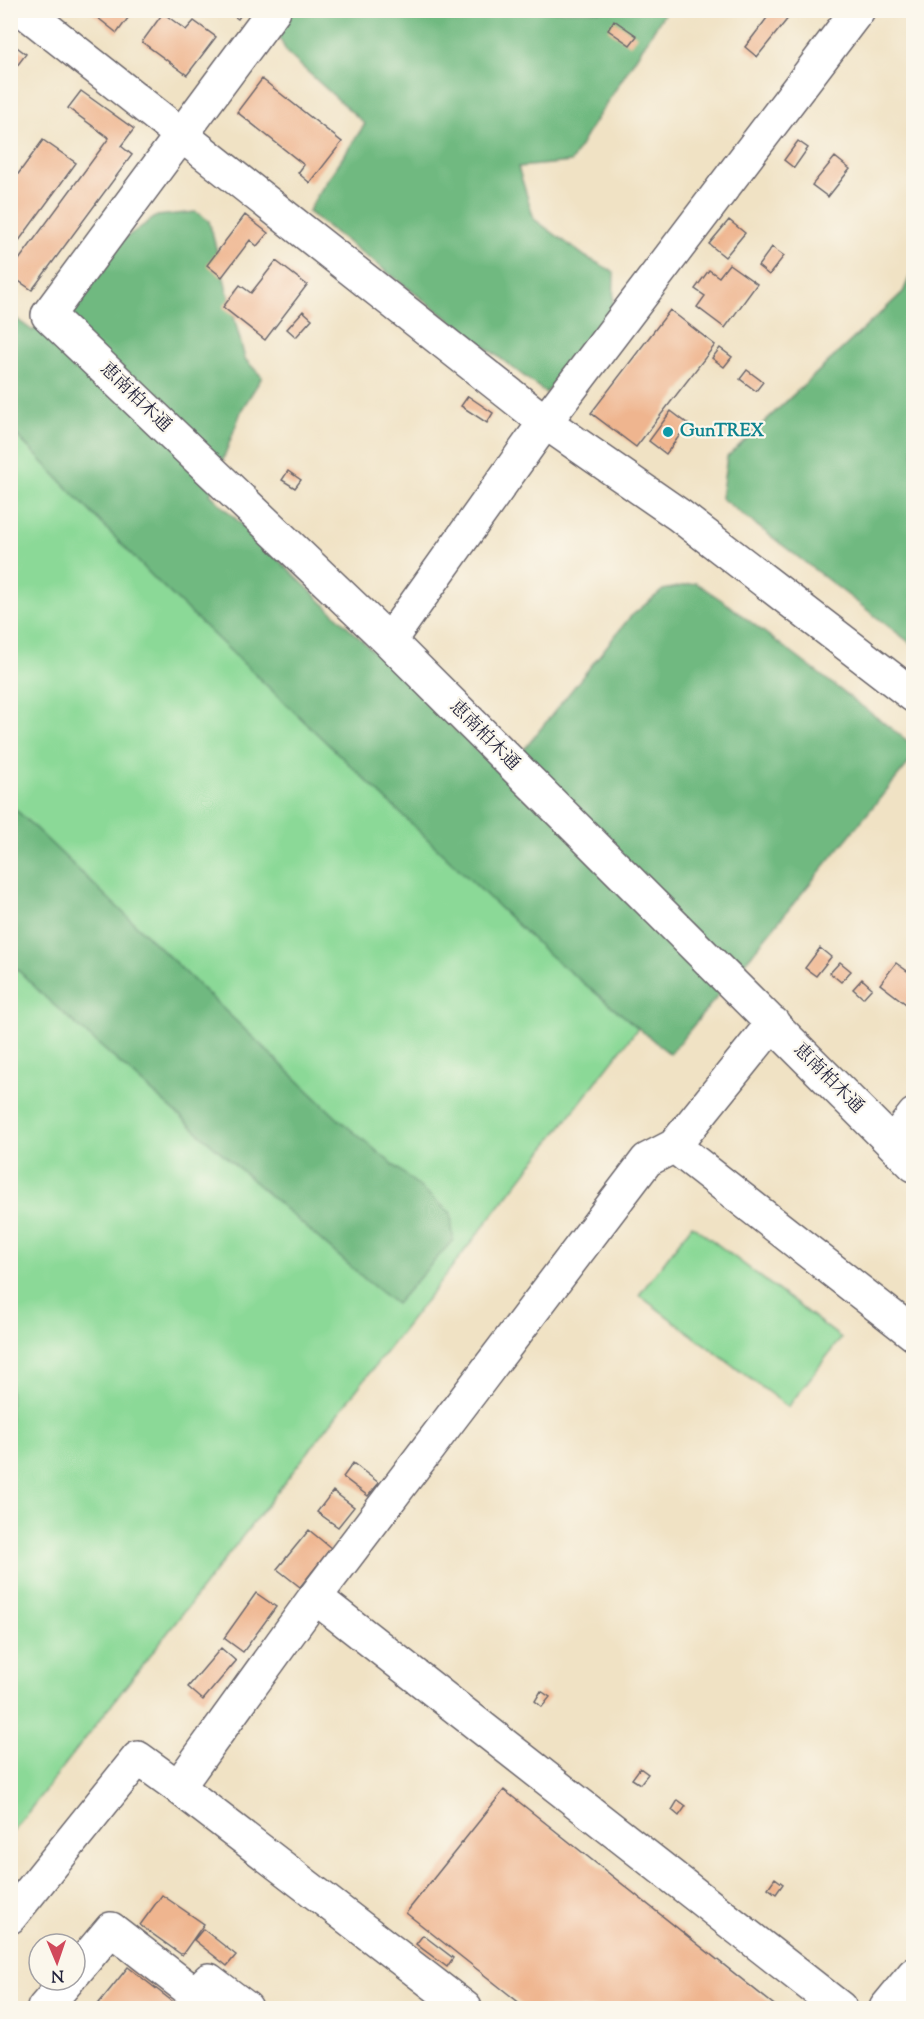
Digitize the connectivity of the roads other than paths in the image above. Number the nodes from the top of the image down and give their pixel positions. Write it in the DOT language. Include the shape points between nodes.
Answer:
graph roads {
  1 [pos="24,10"];
  2 [pos="274,10"];
  3 [pos="858,10"];
  4 [pos="181,136"];
  5 [pos="545,422"];
  6 [pos="389,641"];
  7 [pos="914,696"];
  8 [pos="773,1023"];
  9 [pos="914,1115"];
  10 [pos="674,1146"];
  11 [pos="903,1154"];
  12 [pos="914,1334"];
  13 [pos="315,1598"];
  14 [pos="178,1787"];
  15 [pos="10,1917"];
  16 [pos="87,1958"];
  17 [pos="914,1974"];
  18 [pos="58,1992"];
  19 [pos="44,2008"];
  20 [pos="246,2008"];
  21 [pos="465,2008"];
  22 [pos="840,2008"];
  23 [pos="886,2008"];
  1 -- 4 [label="street"];
  2 -- 4 [label="street"];
  3 -- 5 [label="street"];
  4 -- 5 [label="street"];
  4 -- 6 [label="street, 恵南柏木通" via="48,315"];
  5 -- 6 [label="street"];
  5 -- 7 [label="street" via="679,515"];
  6 -- 8 [label="street, 恵南柏木通"];
  8 -- 10 [label="street"];
  8 -- 11 [label="street, 恵南柏木通"];
  9 -- 11 [label="street"];
  10 -- 12 [label="street"];
  10 -- 13 [label="street" via="647,1160"];
  13 -- 14 [label="street"];
  13 -- 22 [label="street"];
  14 -- 15 [label="street" via="138,1758"];
  14 -- 21 [label="street"];
  16 -- 20 [label="street" via="111,1929 195,1994 209,1980"];
  17 -- 23 [label="street"];
  18 -- 19 [label="street"];
}
